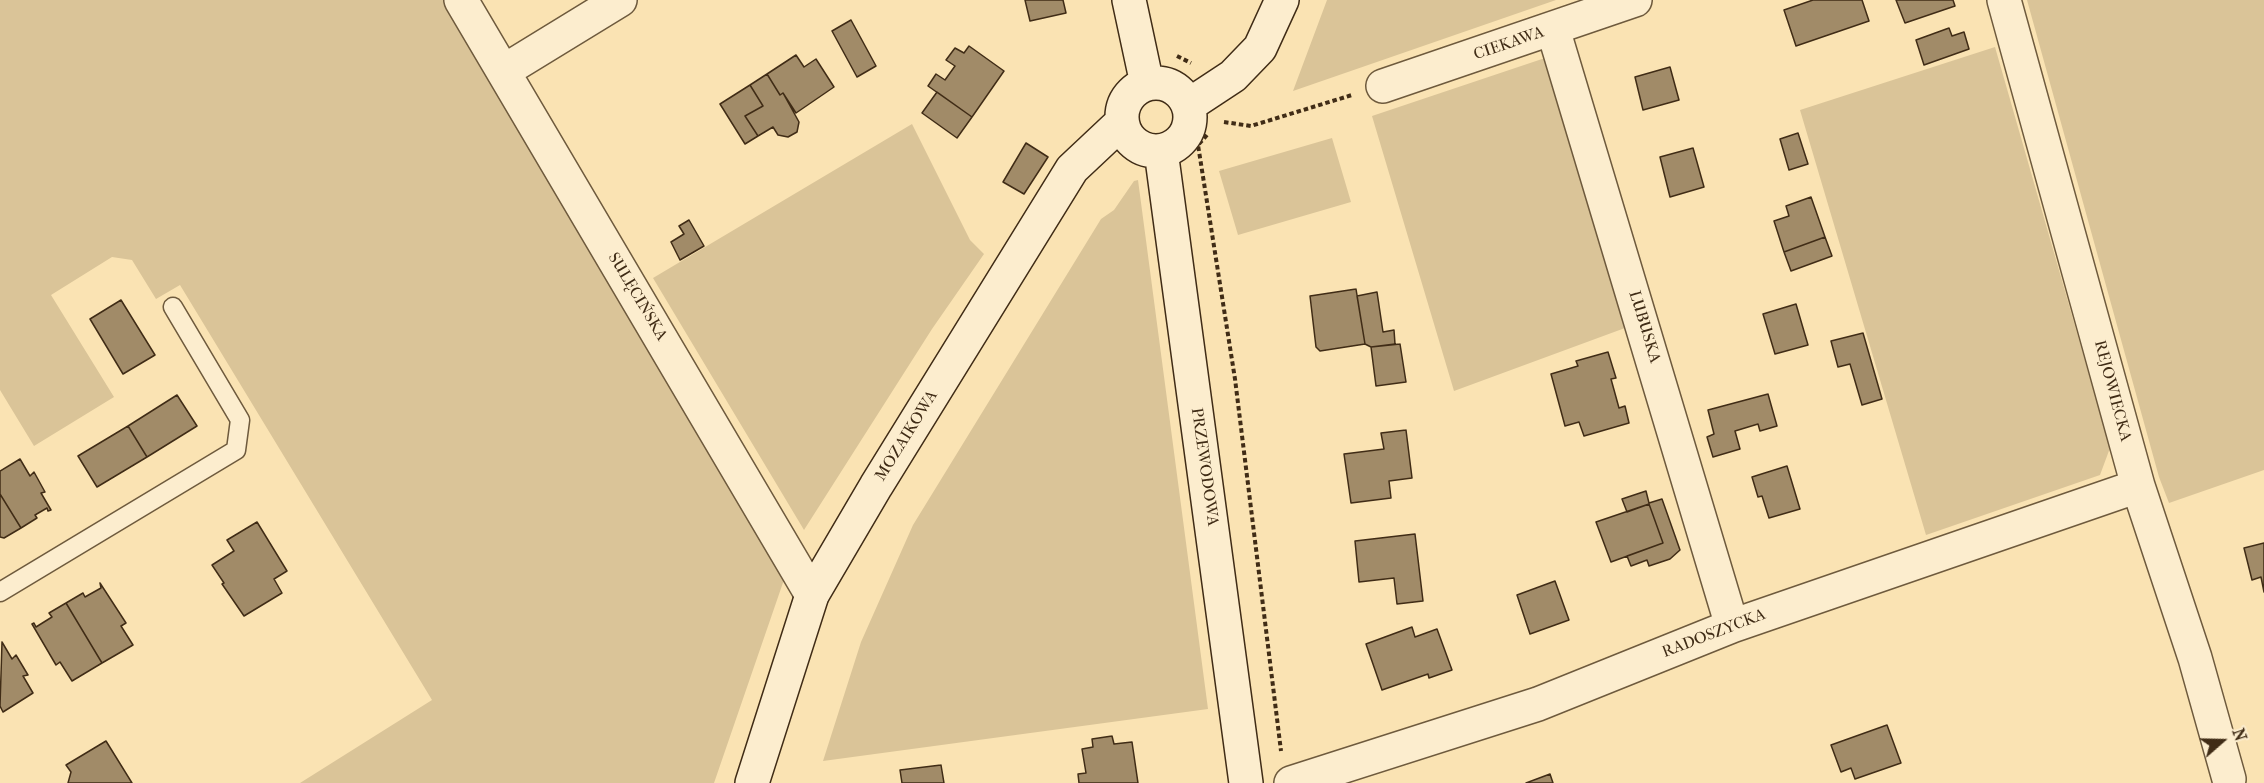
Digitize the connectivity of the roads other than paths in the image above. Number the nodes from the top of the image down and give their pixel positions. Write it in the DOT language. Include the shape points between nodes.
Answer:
graph roads {
  1 [pos="461,0"];
  2 [pos="620,0"];
  3 [pos="1129,0"];
  4 [pos="1282,0"];
  5 [pos="1635,0"];
  6 [pos="2004,0"];
  7 [pos="1553,29"];
  8 [pos="504,71"];
  9 [pos="1147,84"];
  10 [pos="1383,86"];
  11 [pos="1189,105"];
  12 [pos="1122,122"];
  13 [pos="1161,151"];
  14 [pos="172,307"];
  15 [pos="2138,486"];
  16 [pos="0,592"];
  17 [pos="812,595"];
  18 [pos="1732,626"];
  19 [pos="1287,771"];
  20 [pos="2229,779"];
  21 [pos="752,783"];
  22 [pos="1246,783"];
  1 -- 8 [label="street, SULĘCIŃSKA"];
  2 -- 8 [label="street"];
  3 -- 9 [label="street"];
  4 -- 11 [label="street" via="1260,48 1233,76"];
  5 -- 7 [label="street, CIEKAWA"];
  6 -- 15 [label="street, REJOWIECKA"];
  7 -- 10 [label="street, CIEKAWA"];
  7 -- 18 [label="street, LUBUSKA"];
  8 -- 17 [label="street, SULĘCIŃSKA"];
  9 -- 11 [label="street" via="1160,82 1172,86"];
  9 -- 12 [label="street" via="1128,98"];
  11 -- 13 [label="street" via="1191,120 1187,134 1176,146"];
  12 -- 13 [label="street" via="1135,145"];
  12 -- 17 [label="street, MOZAIKOWA" via="1072,169"];
  13 -- 22 [label="street, PRZEWODOWA"];
  14 -- 16 [label="lane" via="240,420 236,450"];
  15 -- 18 [label="street, RADOSZYCKA"];
  15 -- 20 [label="street, REJOWIECKA" via="2195,658"];
  17 -- 21 [label="street, MOZAIKOWA"];
  18 -- 19 [label="street, RADOSZYCKA" via="1538,704"];
}
